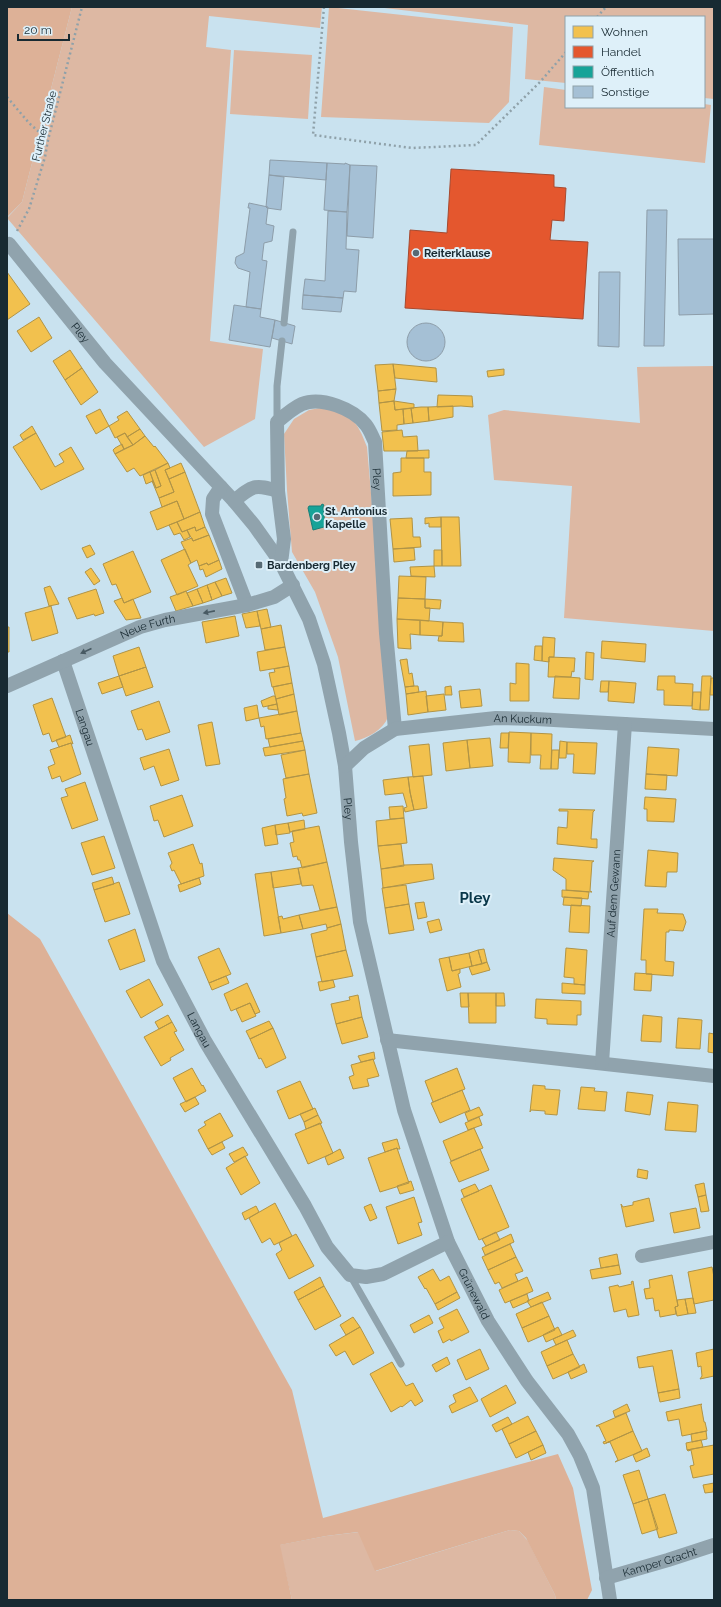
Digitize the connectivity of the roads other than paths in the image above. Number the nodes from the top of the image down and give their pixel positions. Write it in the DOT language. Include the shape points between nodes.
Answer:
graph roads {
  1 [pos="293,232"];
  2 [pos="8,244"];
  3 [pos="284,323"];
  4 [pos="282,341"];
  5 [pos="277,422"];
  6 [pos="221,487"];
  7 [pos="278,491"];
  8 [pos="234,501"];
  9 [pos="281,563"];
  10 [pos="292,585"];
  11 [pos="247,605"];
  12 [pos="63,661"];
  13 [pos="7,686"];
  14 [pos="625,724"];
  15 [pos="395,729"];
  16 [pos="714,729"];
  17 [pos="345,766"];
  18 [pos="370,968"];
  19 [pos="387,1040"];
  20 [pos="602,1063"];
  21 [pos="714,1076"];
  22 [pos="448,1242"];
  23 [pos="714,1242"];
  24 [pos="642,1256"];
  25 [pos="350,1275"];
  26 [pos="401,1364"];
  27 [pos="714,1545"];
  28 [pos="606,1578"];
  29 [pos="610,1600"];
  1 -- 3 [label="lane"];
  2 -- 6 [label="street, Pley" via="105,363"];
  4 -- 5 [label="lane" via="276,396"];
  5 -- 7 [label="street"];
  5 -- 15 [label="street, Pley" via="303,403 325,402 349,410 366,424 375,442 386,632"];
  6 -- 8 [label="street, Pley"];
  6 -- 11 [label="street" via="213,499 212,514"];
  7 -- 8 [label="street" via="260,486 246,491"];
  7 -- 9 [label="street" via="284,539"];
  8 -- 9 [label="street, Pley"];
  9 -- 10 [label="street, Pley"];
  10 -- 11 [label="street, Neue Furth" via="274,597"];
  10 -- 17 [label="street, Pley" via="309,619 324,664"];
  11 -- 12 [label="street, Neue Furth, one-way" via="164,620 140,627"];
  12 -- 13 [label="street, Neue Furth"];
  12 -- 25 [label="street, Langau" via="163,961 205,1041 328,1247"];
  14 -- 15 [label="street, An Kuckum" via="496,718"];
  14 -- 16 [label="street, An Kuckum"];
  14 -- 20 [label="street, Auf dem Gewann"];
  15 -- 17 [label="street, An Kuckum" via="364,748"];
  17 -- 18 [label="street, Pley" via="360,922"];
  18 -- 19 [label="street, Grünewald"];
  19 -- 20 [label="street"];
  19 -- 22 [label="street, Grünewald" via="404,1110"];
  20 -- 21 [label="street"];
  22 -- 25 [label="street" via="383,1274 366,1277"];
  22 -- 28 [label="street, Grünewald" via="488,1321 527,1382 568,1434 580,1456 593,1488"];
  23 -- 24 [label="street"];
  25 -- 26 [label="lane"];
  27 -- 28 [label="street, Kamper Gracht"];
  28 -- 29 [label="street, Grünewald"];
}
